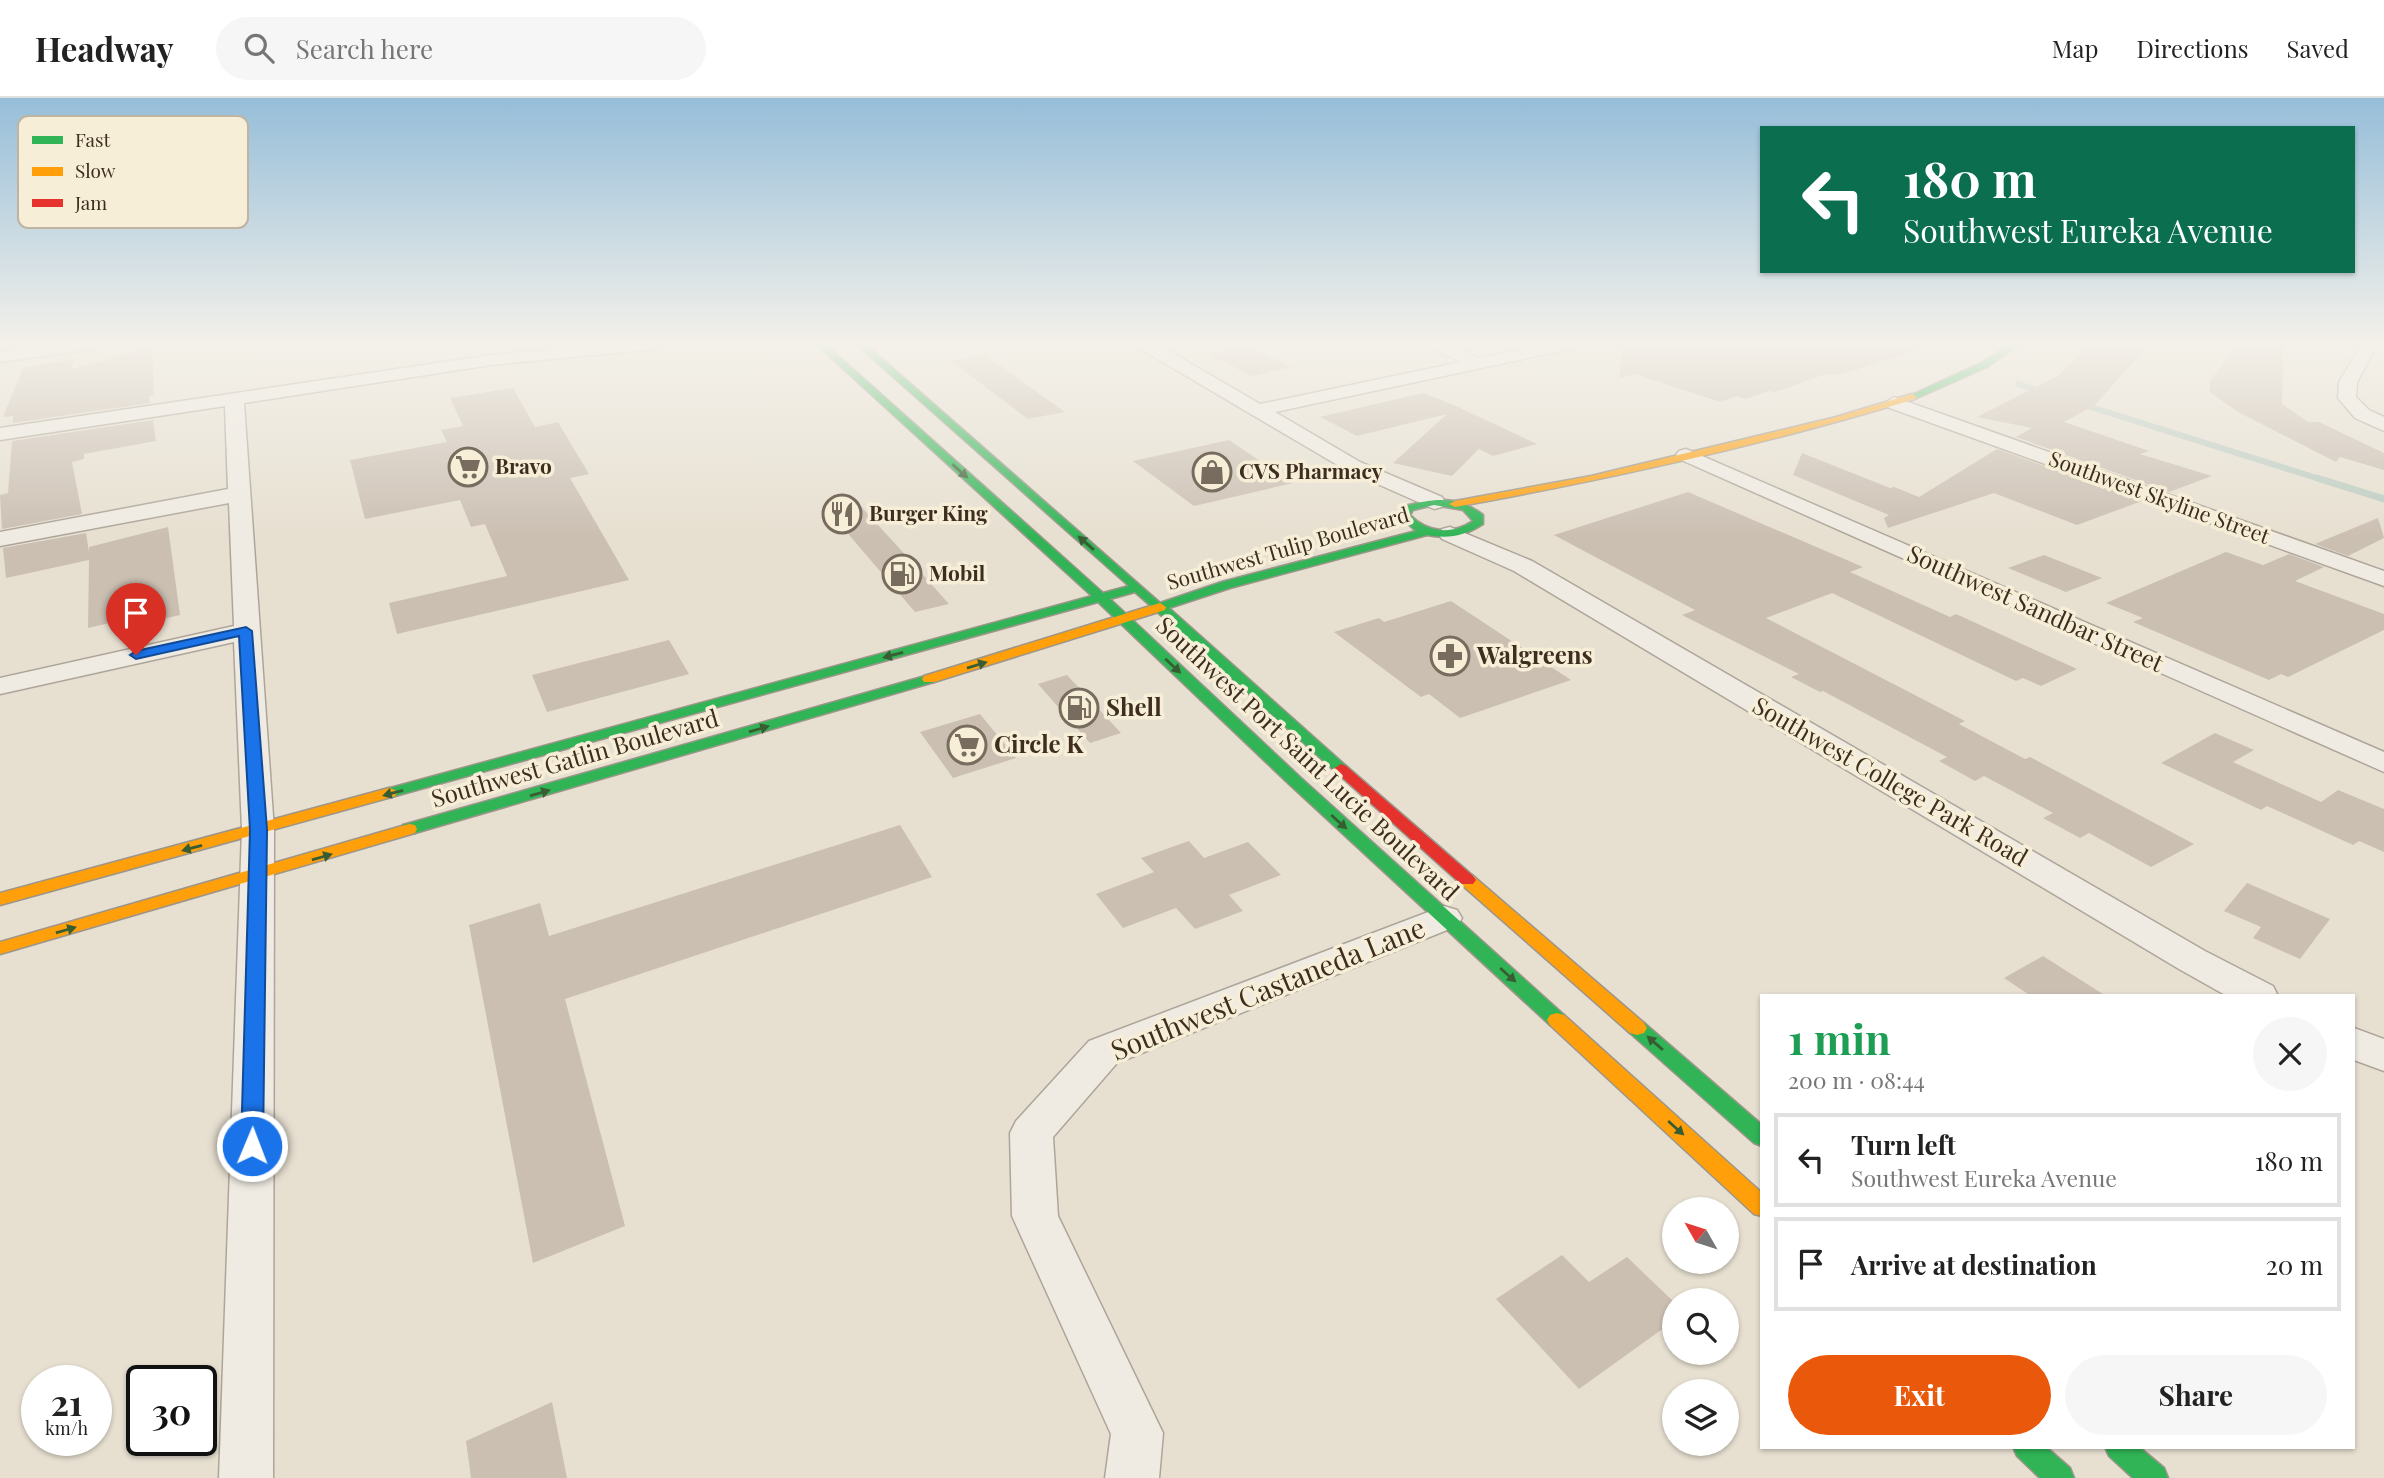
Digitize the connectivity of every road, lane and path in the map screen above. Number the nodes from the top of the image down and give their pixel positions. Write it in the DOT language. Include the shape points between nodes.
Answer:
graph roads {
  1 [pos="162,408"];
  2 [pos="235,408"];
  3 [pos="891,408"];
  4 [pos="933,408"];
  5 [pos="1253,408"];
  6 [pos="1264,408"];
  7 [pos="1872,408"];
  8 [pos="1909,408"];
  9 [pos="2357,408"];
  10 [pos="1256,410"];
  11 [pos="2384,425"];
  12 [pos="0,434"];
  13 [pos="1686,455"];
  14 [pos="1353,466"];
  15 [pos="1552,489"];
  16 [pos="239,494"];
  17 [pos="1445,503"];
  18 [pos="1406,512"];
  19 [pos="1477,522"];
  20 [pos="1388,523"];
  21 [pos="1439,532"];
  22 [pos="0,539"];
  23 [pos="1523,566"];
  24 [pos="2384,579"];
  25 [pos="1158,582"];
  26 [pos="1138,588"];
  27 [pos="1100,597"];
  28 [pos="1160,607"];
  29 [pos="1124,620"];
  30 [pos="246,631"];
  31 [pos="0,686"];
  32 [pos="2384,763"];
  33 [pos="258,830"];
  34 [pos="256,876"];
  35 [pos="0,899"];
  36 [pos="1444,918"];
  37 [pos="0,948"];
  38 [pos="2255,994"];
  39 [pos="2355,1042"];
  40 [pos="2384,1056"];
  41 [pos="1760,1135"];
  42 [pos="1760,1205"];
  43 [pos="2028,1449"];
  44 [pos="2120,1449"];
  45 [pos="246,1478"];
  46 [pos="1132,1478"];
  47 [pos="2060,1478"];
  48 [pos="2154,1478"];
  1 -- 12 [label="street"];
  2 -- 16 [label="street"];
  3 -- 27 [label="main road, Southwest Port Saint Lucie Boulevard, one-way"];
  26 -- 4 [label="main road, Southwest Port Saint Lucie Boulevard, one-way"];
  5 -- 10 [label="street"];
  6 -- 10 [label="street"];
  7 -- 13 [label="main road"];
  8 -- 24 [label="street, Southwest Skyline Street"];
  9 -- 11 [label="street"];
  10 -- 14 [label="street"];
  13 -- 15 [label="main road"];
  13 -- 32 [label="street, Southwest Sandbar Street"];
  14 -- 17 [label="street"];
  14 -- 18 [label="street" via="1390,492"];
  15 -- 17 [label="main road"];
  15 -- 19 [label="main road"];
  16 -- 22 [label="street"];
  16 -- 30 [label="street"];
  17 -- 18 [label="main road, Southwest Tulip Boulevard"];
  17 -- 19 [label="main road" via="1472,511"];
  18 -- 20 [label="main road, Southwest Tulip Boulevard"];
  18 -- 21 [label="main road" via="1412,524"];
  19 -- 21 [label="main road, Southwest Tulip Boulevard"];
  19 -- 23 [label="street, Southwest College Park Road"];
  21 -- 23 [label="street, Southwest College Park Road"];
  21 -- 28 [label="main road, Southwest Tulip Boulevard" via="1226,585"];
  23 -- 38 [label="street, Southwest College Park Road"];
  25 -- 26 [label="main road, Southwest Tulip Boulevard"];
  26 -- 27 [label="main road, Southwest Gatlin Boulevard"];
  26 -- 28 [label="main road, Southwest Port Saint Lucie Boulevard"];
  27 -- 29 [label="main road, Southwest Port Saint Lucie Boulevard"];
  27 -- 33 [label="main road, Southwest Gatlin Boulevard, one-way"];
  28 -- 29 [label="main road, Southwest Gatlin Boulevard"];
  41 -- 28 [label="main road, Southwest Port Saint Lucie Boulevard, one-way"];
  34 -- 29 [label="main road, Southwest Gatlin Boulevard, one-way"];
  29 -- 36 [label="main road, Southwest Port Saint Lucie Boulevard, one-way"];
  30 -- 31 [label="street"];
  30 -- 33 [label="street"];
  33 -- 34 [label="street"];
  33 -- 35 [label="main road, Southwest Gatlin Boulevard, one-way"];
  37 -- 34 [label="main road, Southwest Gatlin Boulevard, one-way"];
  34 -- 45 [label="street"];
  36 -- 42 [label="main road, Southwest Port Saint Lucie Boulevard, one-way"];
  36 -- 46 [label="street, Southwest Castaneda Lane" via="1103,1052 1031,1133 1035,1216 1137,1433"];
  39 -- 40 [label="street"];
  43 -- 47 [label="main road"];
  44 -- 48 [label="main road"];
}
